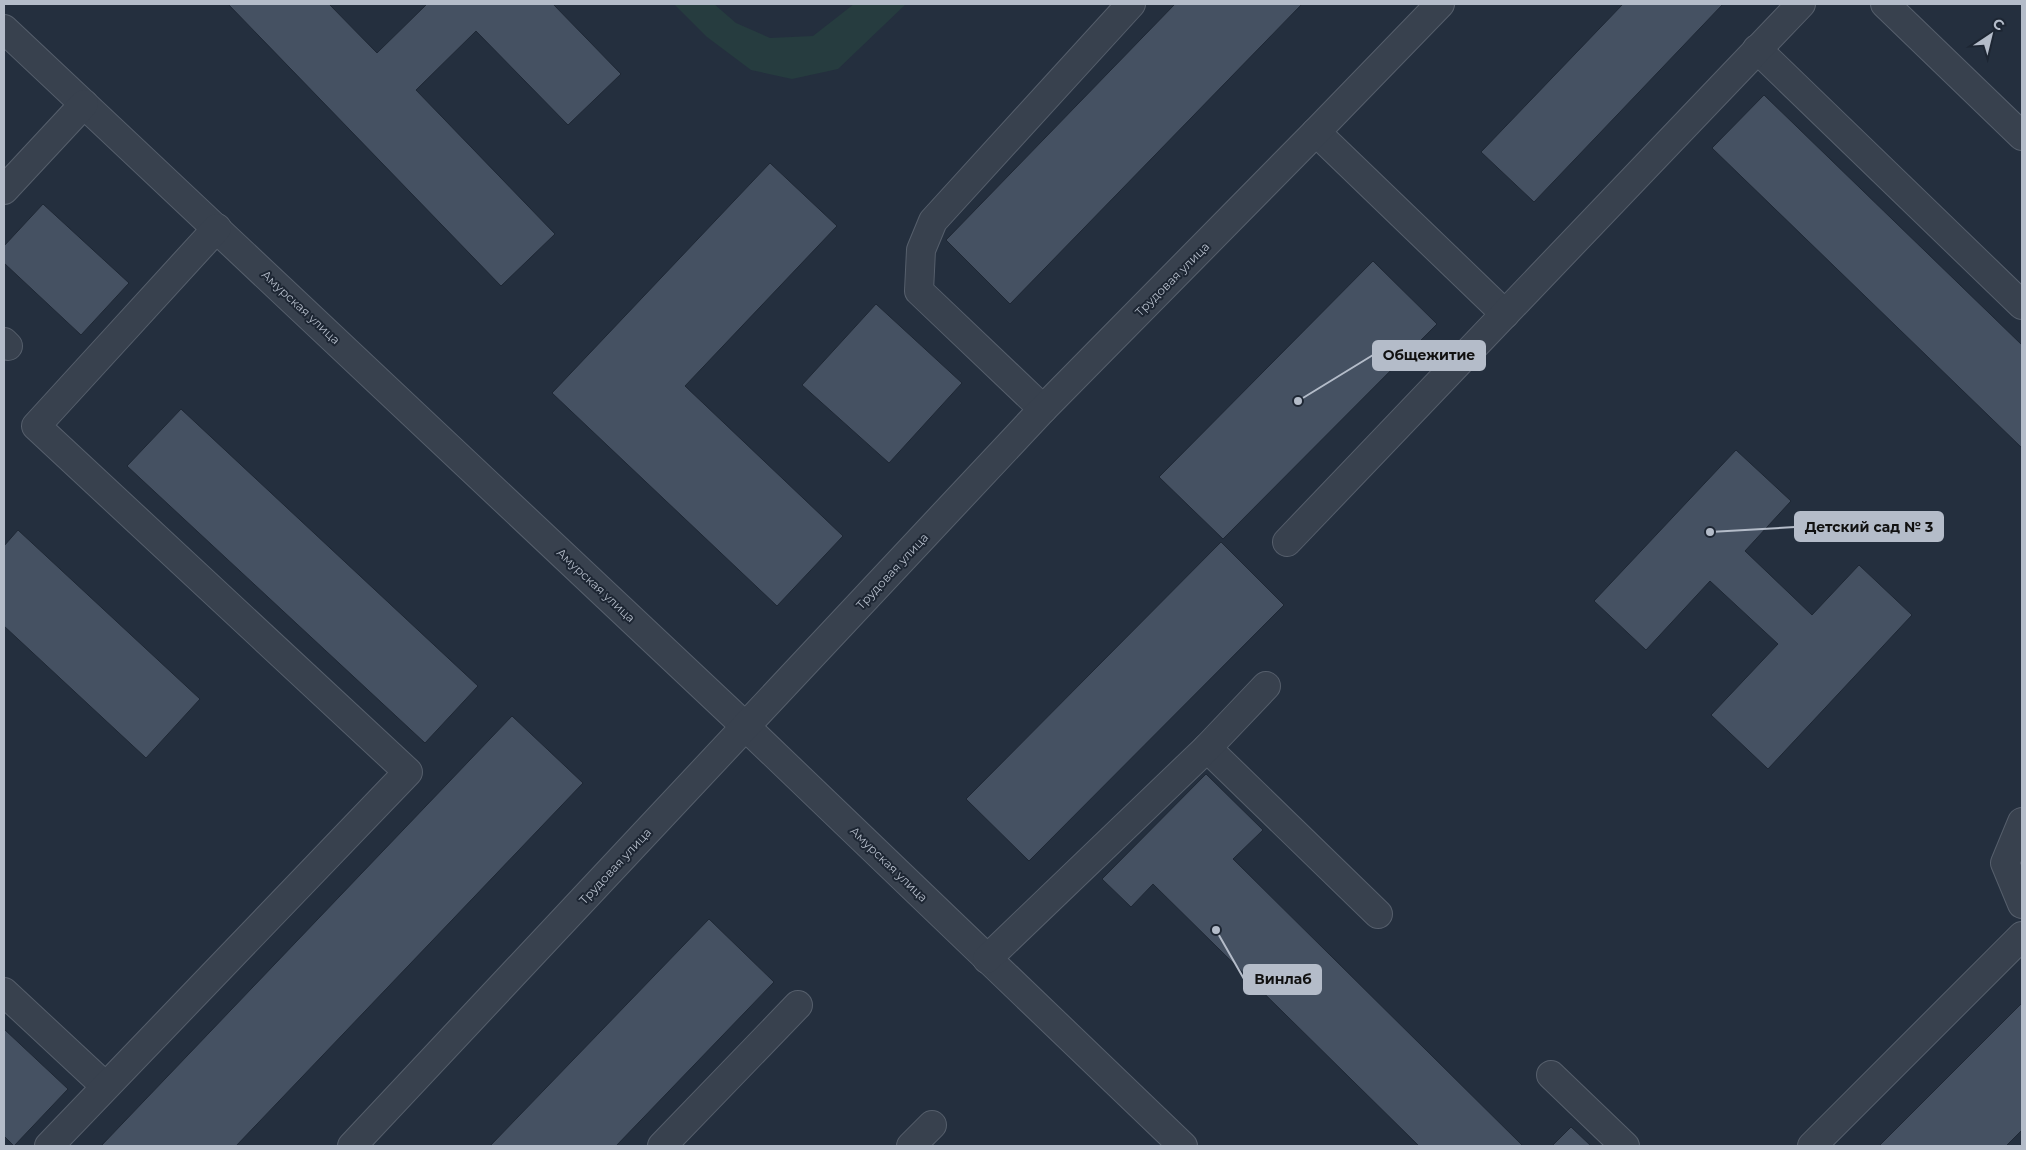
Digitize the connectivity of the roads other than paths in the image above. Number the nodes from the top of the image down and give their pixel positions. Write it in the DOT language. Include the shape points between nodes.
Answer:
graph roads {
  1 [pos="1131,4"];
  2 [pos="1440,4"];
  3 [pos="1801,4"];
  4 [pos="1885,4"];
  5 [pos="4,29"];
  6 [pos="1757,49"];
  7 [pos="84,104"];
  8 [pos="1316,132"];
  9 [pos="2022,136"];
  10 [pos="4,190"];
  11 [pos="217,228"];
  12 [pos="2022,305"];
  13 [pos="1505,314"];
  14 [pos="1043,409"];
  15 [pos="1287,542"];
  16 [pos="1266,686"];
  17 [pos="746,727"];
  18 [pos="1207,748"];
  19 [pos="2022,822"];
  20 [pos="2022,904"];
  21 [pos="1378,914"];
  22 [pos="2022,936"];
  23 [pos="987,959"];
  24 [pos="4,992"];
  25 [pos="798,1005"];
  26 [pos="1551,1075"];
  27 [pos="105,1086"];
  28 [pos="932,1124"];
  29 [pos="49,1146"];
  30 [pos="352,1146"];
  31 [pos="662,1146"];
  32 [pos="911,1146"];
  33 [pos="1182,1146"];
  34 [pos="1625,1146"];
  35 [pos="1812,1146"];
  1 -- 14 [label="street" via="933,221 921,250 919,291"];
  2 -- 8 [label="street, Трудовая улица"];
  3 -- 6 [label="street"];
  4 -- 9 [label="street"];
  5 -- 7 [label="street, Амурская улица"];
  6 -- 12 [label="street"];
  6 -- 13 [label="street"];
  7 -- 10 [label="street"];
  7 -- 11 [label="street, Амурская улица"];
  8 -- 13 [label="street"];
  8 -- 14 [label="street, Трудовая улица"];
  11 -- 17 [label="street, Амурская улица"];
  11 -- 27 [label="street" via="36,426 408,772"];
  13 -- 15 [label="street"];
  14 -- 17 [label="street, Трудовая улица"];
  16 -- 18 [label="street"];
  17 -- 23 [label="street, Амурская улица"];
  17 -- 30 [label="street, Трудовая улица"];
  18 -- 21 [label="street"];
  18 -- 23 [label="street"];
  19 -- 20 [label="street" via="2005,863"];
  22 -- 35 [label="street"];
  23 -- 33 [label="street, Амурская улица"];
  24 -- 27 [label="street"];
  25 -- 31 [label="street"];
  26 -- 34 [label="street"];
  27 -- 29 [label="street"];
  28 -- 32 [label="street"];
}
